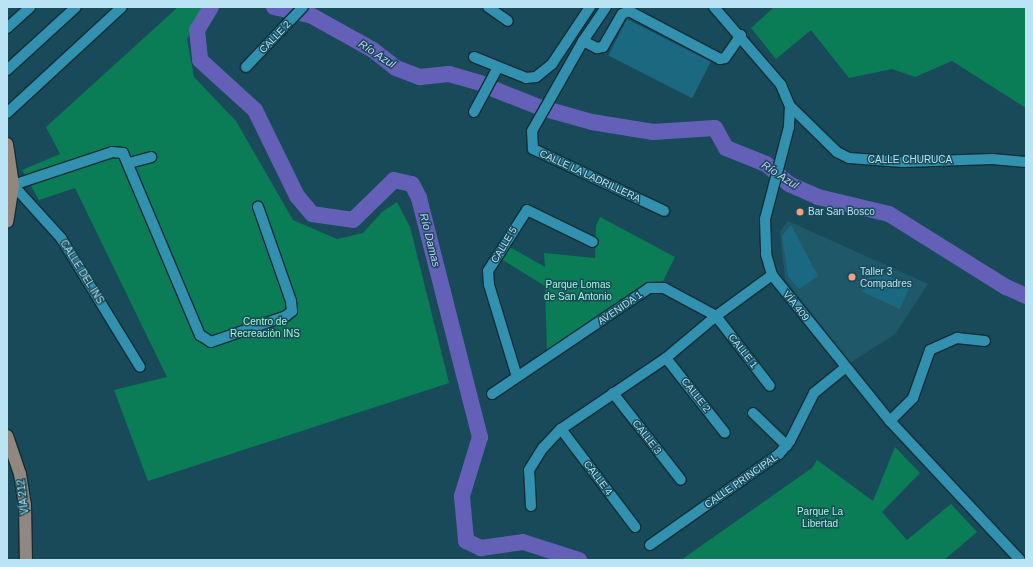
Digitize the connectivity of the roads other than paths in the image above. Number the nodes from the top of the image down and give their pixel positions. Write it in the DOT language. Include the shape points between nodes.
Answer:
graph roads {
  1 [pos="30,7"];
  2 [pos="76,7"];
  3 [pos="122,7"];
  4 [pos="488,7"];
  5 [pos="590,7"];
  6 [pos="606,7"];
  7 [pos="714,7"];
  8 [pos="302,8"];
  9 [pos="508,21"];
  10 [pos="7,28"];
  11 [pos="741,35"];
  12 [pos="583,41"];
  13 [pos="474,57"];
  14 [pos="246,67"];
  15 [pos="498,67"];
  16 [pos="7,70"];
  17 [pos="790,106"];
  18 [pos="474,112"];
  19 [pos="7,114"];
  20 [pos="7,144"];
  21 [pos="151,156"];
  22 [pos="1026,162"];
  23 [pos="129,163"];
  24 [pos="10,185"];
  25 [pos="258,207"];
  26 [pos="664,211"];
  27 [pos="7,222"];
  28 [pos="593,242"];
  29 [pos="772,275"];
  30 [pos="716,316"];
  31 [pos="985,341"];
  32 [pos="666,358"];
  33 [pos="140,367"];
  34 [pos="846,367"];
  35 [pos="516,377"];
  36 [pos="770,386"];
  37 [pos="613,393"];
  38 [pos="492,394"];
  39 [pos="753,414"];
  40 [pos="890,421"];
  41 [pos="561,429"];
  42 [pos="725,433"];
  43 [pos="7,436"];
  44 [pos="787,446"];
  45 [pos="681,480"];
  46 [pos="531,506"];
  47 [pos="635,527"];
  48 [pos="650,545"];
  49 [pos="26,560"];
  50 [pos="1020,560"];
  1 -- 10 [label="street"];
  2 -- 16 [label="street"];
  3 -- 19 [label="street"];
  4 -- 9 [label="street"];
  5 -- 15 [label="street" via="552,64 531,78"];
  6 -- 12 [label="street, CALLE LA LADRILLERA"];
  7 -- 11 [label="street, VÍA 409"];
  8 -- 14 [label="street, CALLE 2"];
  11 -- 12 [label="street" via="725,58 720,59 625,11 603,47 596,48"];
  11 -- 17 [label="street, VÍA 409" via="781,85"];
  12 -- 26 [label="street, CALLE LA LADRILLERA" via="532,131 533,149"];
  13 -- 15 [label="street"];
  15 -- 18 [label="street"];
  17 -- 22 [label="street, CALLE CHURUCA" via="837,152 849,158 903,162 992,159"];
  17 -- 29 [label="street, VÍA 409" via="789,127 764,236"];
  20 -- 24 [label="main road"];
  21 -- 23 [label="street"];
  23 -- 24 [label="street" via="122,153 112,152"];
  23 -- 25 [label="street" via="200,335 206,341 286,316 292,311 291,301"];
  24 -- 27 [label="main road"];
  24 -- 33 [label="street, CALLE DEL INS" via="61,238"];
  28 -- 35 [label="street, CALLE 5" via="527,210 488,271 489,285"];
  29 -- 30 [label="street"];
  29 -- 34 [label="street, VÍA 409"];
  30 -- 32 [label="street"];
  30 -- 35 [label="street, AVENIDA 1" via="664,288 654,286"];
  30 -- 36 [label="street, CALLE 1"];
  31 -- 40 [label="street" via="957,338 930,350 912,398"];
  32 -- 37 [label="street"];
  32 -- 42 [label="street, CALLE 2"];
  34 -- 40 [label="street, VÍA 409"];
  34 -- 44 [label="street, CALLE PRINCIPAL" via="814,393"];
  35 -- 38 [label="street, AVENIDA 1"];
  37 -- 41 [label="street"];
  37 -- 45 [label="street, CALLE 3"];
  39 -- 44 [label="street"];
  40 -- 50 [label="street, VÍA 409"];
  41 -- 46 [label="street" via="543,448 529,470"];
  41 -- 47 [label="street, CALLE 4"];
  43 -- 49 [label="main road, VÍA 212" via="20,474 25,505"];
  44 -- 48 [label="street, CALLE PRINCIPAL"];
}
